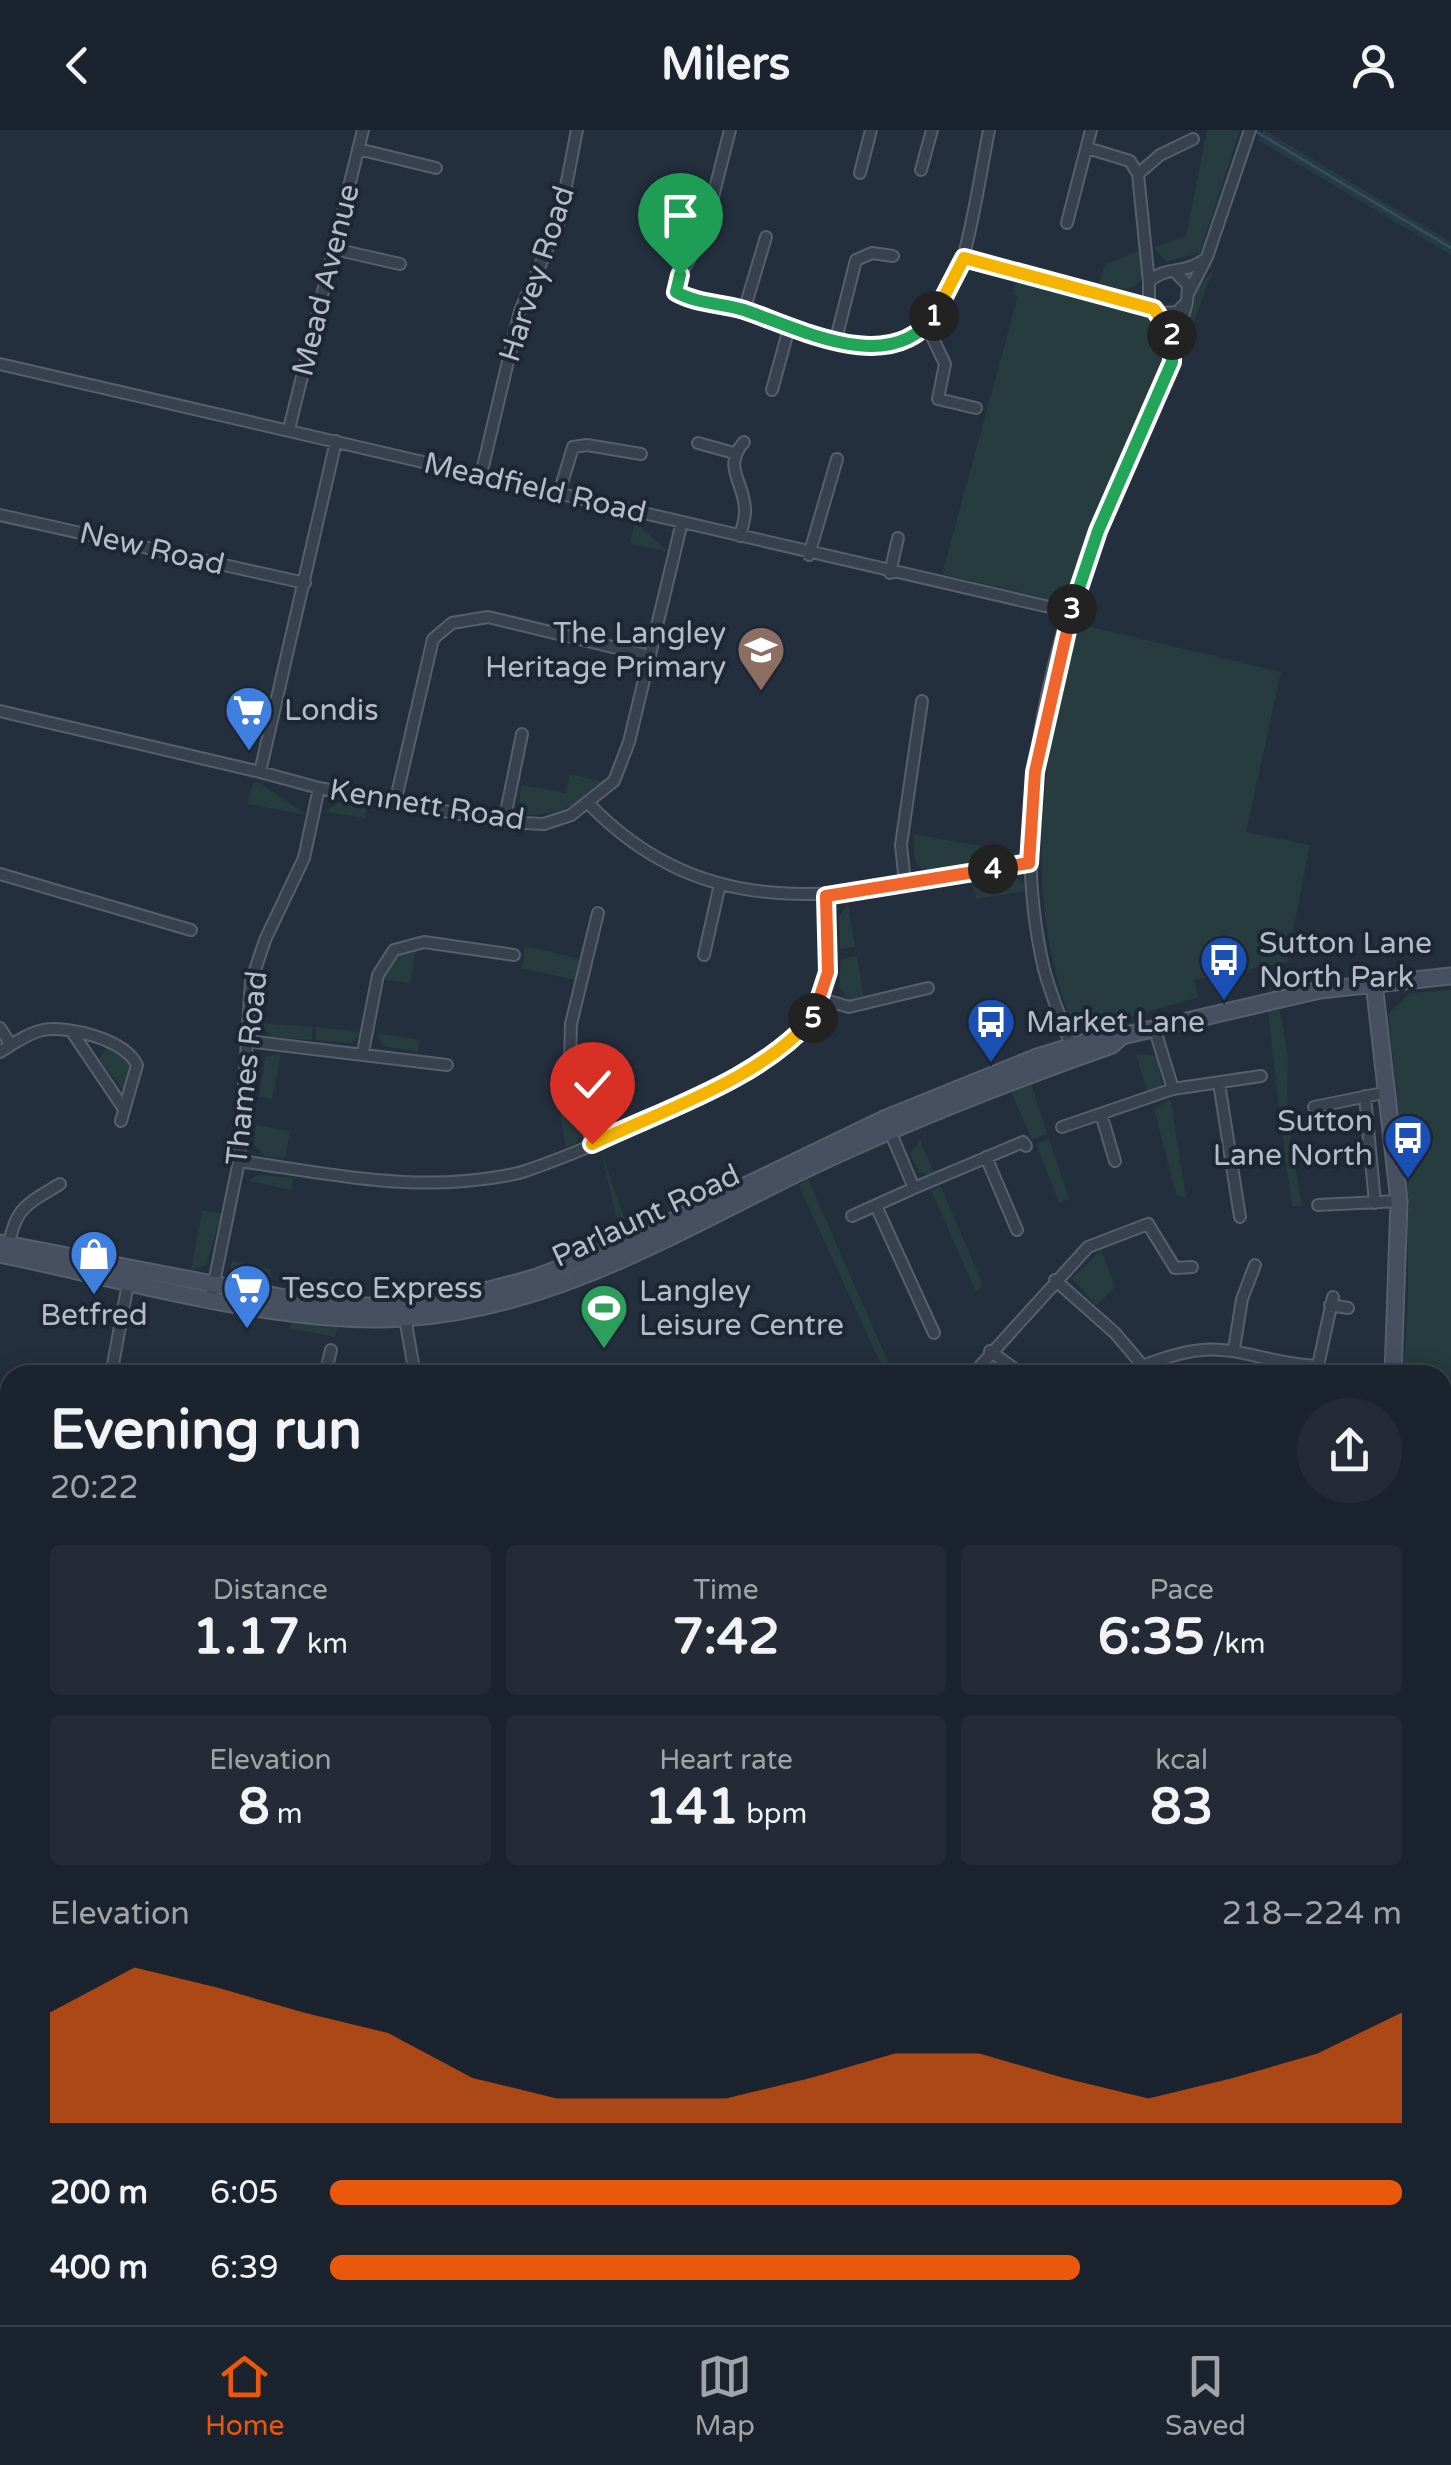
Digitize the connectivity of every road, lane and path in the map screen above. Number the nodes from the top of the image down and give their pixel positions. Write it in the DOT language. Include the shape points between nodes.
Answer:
graph roads {
  1 [pos="363,130"];
  2 [pos="577,130"];
  3 [pos="730,130"];
  4 [pos="871,130"];
  5 [pos="932,130"];
  6 [pos="990,130"];
  7 [pos="1091,130"];
  8 [pos="1250,130"];
  9 [pos="1193,138"];
  10 [pos="1087,148"];
  11 [pos="358,149"];
  12 [pos="436,168"];
  13 [pos="921,170"];
  14 [pos="860,173"];
  15 [pos="1138,174"];
  16 [pos="1067,224"];
  17 [pos="766,237"];
  18 [pos="334,249"];
  19 [pos="893,256"];
  20 [pos="1148,256"];
  21 [pos="1207,257"];
  22 [pos="964,258"];
  23 [pos="400,264"];
  24 [pos="1163,272"];
  25 [pos="1176,273"];
  26 [pos="1148,286"];
  27 [pos="1188,297"];
  28 [pos="1119,300"];
  29 [pos="744,310"];
  30 [pos="1157,311"];
  31 [pos="927,326"];
  32 [pos="788,328"];
  33 [pos="836,339"];
  34 [pos="1172,362"];
  35 [pos="1,366"];
  36 [pos="772,390"];
  37 [pos="976,408"];
  38 [pos="288,429"];
  39 [pos="336,441"];
  40 [pos="744,442"];
  41 [pos="698,443"];
  42 [pos="734,453"];
  43 [pos="641,454"];
  44 [pos="838,459"];
  45 [pos="480,475"];
  46 [pos="559,493"];
  47 [pos="0,515"];
  48 [pos="682,522"];
  49 [pos="740,536"];
  50 [pos="898,538"];
  51 [pos="809,554"];
  52 [pos="890,573"];
  53 [pos="305,584"];
  54 [pos="1070,612"];
  55 [pos="650,656"];
  56 [pos="922,701"];
  57 [pos="0,711"];
  58 [pos="522,734"];
  59 [pos="260,772"];
  60 [pos="319,788"];
  61 [pos="394,803"];
  62 [pos="589,804"];
  63 [pos="504,822"];
  64 [pos="1029,863"];
  65 [pos="0,874"];
  66 [pos="905,883"];
  67 [pos="720,884"];
  68 [pos="826,896"];
  69 [pos="598,913"];
  70 [pos="192,930"];
  71 [pos="514,955"];
  72 [pos="704,955"];
  73 [pos="1451,976"];
  74 [pos="1374,983"];
  75 [pos="928,988"];
  76 [pos="822,999"];
  77 [pos="1153,1026"];
  78 [pos="0,1028"];
  79 [pos="72,1032"];
  80 [pos="247,1041"];
  81 [pos="11,1044"];
  82 [pos="1073,1050"];
  83 [pos="0,1052"];
  84 [pos="363,1052"];
  85 [pos="446,1065"];
  86 [pos="1261,1076"];
  87 [pos="1219,1083"];
  88 [pos="1173,1089"];
  89 [pos="1389,1092"];
  90 [pos="1365,1096"];
  91 [pos="1314,1107"];
  92 [pos="1102,1114"];
  93 [pos="887,1125"];
  94 [pos="1062,1127"];
  95 [pos="592,1144"];
  96 [pos="1026,1146"];
  97 [pos="986,1157"];
  98 [pos="239,1161"];
  99 [pos="1115,1161"];
  100 [pos="60,1184"];
  101 [pos="914,1188"];
  102 [pos="1400,1201"];
  103 [pos="1375,1203"];
  104 [pos="1318,1205"];
  105 [pos="876,1206"];
  106 [pos="852,1216"];
  107 [pos="1240,1217"];
  108 [pos="1017,1230"];
  109 [pos="4,1249"];
  110 [pos="1255,1265"];
  111 [pos="1192,1267"];
  112 [pos="1175,1268"];
  113 [pos="130,1274"];
  114 [pos="1055,1280"];
  115 [pos="1166,1282"];
  116 [pos="213,1291"];
  117 [pos="1348,1308"];
  118 [pos="404,1313"];
  119 [pos="934,1333"];
  120 [pos="1234,1349"];
  121 [pos="330,1350"];
  122 [pos="990,1350"];
  123 [pos="114,1365"];
  124 [pos="326,1365"];
  125 [pos="412,1365"];
  126 [pos="979,1365"];
  127 [pos="1010,1365"];
  128 [pos="1136,1365"];
  129 [pos="1150,1365"];
  130 [pos="1296,1365"];
  131 [pos="1317,1365"];
  132 [pos="1393,1365"];
  1 -- 11 [label="street, Mead Avenue"];
  2 -- 45 [label="street, Harvey Road" via="560,222 520,312"];
  3 -- 29 [label="street" via="702,236 676,292"];
  4 -- 14 [label="street"];
  5 -- 13 [label="street"];
  6 -- 22 [label="street"];
  7 -- 10 [label="street"];
  8 -- 21 [label="street"];
  9 -- 15 [label="street"];
  10 -- 15 [label="street" via="1130,161"];
  10 -- 16 [label="street"];
  11 -- 12 [label="street"];
  11 -- 18 [label="street, Mead Avenue"];
  15 -- 20 [label="street"];
  17 -- 29 [label="street"];
  18 -- 23 [label="street"];
  18 -- 38 [label="street, Mead Avenue"];
  19 -- 33 [label="street" via="872,253 856,260"];
  20 -- 24 [label="street"];
  20 -- 26 [label="street"];
  21 -- 25 [label="street"];
  21 -- 27 [label="street"];
  22 -- 28 [label="street"];
  22 -- 31 [label="street"];
  24 -- 25 [label="street"];
  24 -- 26 [label="street"];
  25 -- 27 [label="street"];
  26 -- 28 [label="street"];
  26 -- 30 [label="street"];
  27 -- 30 [label="street" via="1177,312"];
  27 -- 34 [label="street"];
  28 -- 30 [label="street"];
  29 -- 32 [label="street"];
  30 -- 34 [label="street" via="1173,340"];
  31 -- 33 [label="street" via="878,348"];
  31 -- 37 [label="street" via="945,364 938,399"];
  32 -- 33 [label="street"];
  32 -- 36 [label="street"];
  34 -- 54 [label="street"];
  35 -- 38 [label="street, Meadfield Road"];
  38 -- 39 [label="street, Meadfield Road"];
  39 -- 45 [label="street, Meadfield Road"];
  39 -- 53 [label="street"];
  40 -- 42 [label="street"];
  41 -- 42 [label="street"];
  42 -- 49 [label="street" via="733,476 745,510"];
  43 -- 46 [label="street" via="573,447"];
  44 -- 51 [label="street"];
  45 -- 46 [label="street, Meadfield Road"];
  46 -- 48 [label="street, Meadfield Road"];
  47 -- 53 [label="street, New Road"];
  48 -- 49 [label="street, Meadfield Road"];
  48 -- 55 [label="street, Kennett Road"];
  49 -- 51 [label="street, Meadfield Road"];
  50 -- 52 [label="street"];
  51 -- 52 [label="street, Meadfield Road"];
  52 -- 54 [label="street, Meadfield Road"];
  53 -- 59 [label="street"];
  54 -- 64 [label="street" via="1035,772"];
  55 -- 61 [label="street" via="488,618 452,623 432,638"];
  55 -- 62 [label="street, Kennett Road" via="614,781"];
  56 -- 66 [label="street" via="901,846"];
  57 -- 59 [label="street, Kennett Road"];
  58 -- 63 [label="street"];
  59 -- 60 [label="street, Kennett Road"];
  60 -- 61 [label="street, Kennett Road"];
  60 -- 80 [label="street, Thames Road" via="304,858 251,982"];
  61 -- 63 [label="street, Kennett Road"];
  62 -- 63 [label="street, Kennett Road" via="544,824"];
  62 -- 67 [label="street" via="664,864"];
  64 -- 66 [label="street"];
  64 -- 82 [label="street" via="1045,972"];
  65 -- 70 [label="street"];
  66 -- 68 [label="street"];
  67 -- 68 [label="street"];
  67 -- 72 [label="street"];
  68 -- 76 [label="street"];
  69 -- 95 [label="street" via="570,1061"];
  71 -- 84 [label="street" via="424,942 394,950 378,974"];
  73 -- 74 [label="street, Parlaunt Road"];
  74 -- 77 [label="street, Parlaunt Road"];
  74 -- 89 [label="street"];
  75 -- 76 [label="street" via="850,1007"];
  76 -- 95 [label="street" via="790,1044"];
  77 -- 82 [label="street, Parlaunt Road" via="1112,1045"];
  77 -- 88 [label="street"];
  78 -- 81 [label="street"];
  79 -- 79 [label="street" via="132,1055 137,1065 123,1115"];
  79 -- 81 [label="street" via="37,1031"];
  80 -- 84 [label="street"];
  80 -- 98 [label="street, Thames Road"];
  81 -- 83 [label="street"];
  82 -- 93 [label="street, Parlaunt Road"];
  84 -- 85 [label="street"];
  86 -- 87 [label="street"];
  87 -- 88 [label="street"];
  87 -- 107 [label="street"];
  88 -- 92 [label="street"];
  89 -- 90 [label="street"];
  89 -- 102 [label="street"];
  90 -- 91 [label="street"];
  90 -- 103 [label="street"];
  92 -- 94 [label="street"];
  92 -- 99 [label="street"];
  93 -- 101 [label="street"];
  93 -- 118 [label="street, Parlaunt Road" via="619,1246"];
  95 -- 98 [label="street" via="522,1172 464,1181 402,1182"];
  96 -- 97 [label="street"];
  97 -- 101 [label="street"];
  97 -- 108 [label="street"];
  98 -- 116 [label="street, Thames Road"];
  100 -- 109 [label="street" via="24,1205"];
  101 -- 105 [label="street"];
  102 -- 103 [label="street"];
  102 -- 132 [label="street"];
  103 -- 104 [label="street"];
  105 -- 106 [label="street"];
  105 -- 119 [label="street"];
  109 -- 113 [label="street, Parlaunt Road"];
  110 -- 120 [label="street"];
  111 -- 112 [label="street"];
  112 -- 114 [label="street" via="1148,1224 1088,1247"];
  112 -- 115 [label="street"];
  113 -- 116 [label="street, Parlaunt Road"];
  113 -- 123 [label="street"];
  114 -- 122 [label="street"];
  114 -- 128 [label="street" via="1115,1333"];
  116 -- 118 [label="street, Parlaunt Road"];
  117 -- 131 [label="street" via="1331,1301"];
  118 -- 125 [label="street"];
  120 -- 129 [label="street" via="1178,1352"];
  120 -- 130 [label="street"];
  121 -- 124 [label="street"];
  122 -- 126 [label="street"];
  122 -- 127 [label="street"];
}
